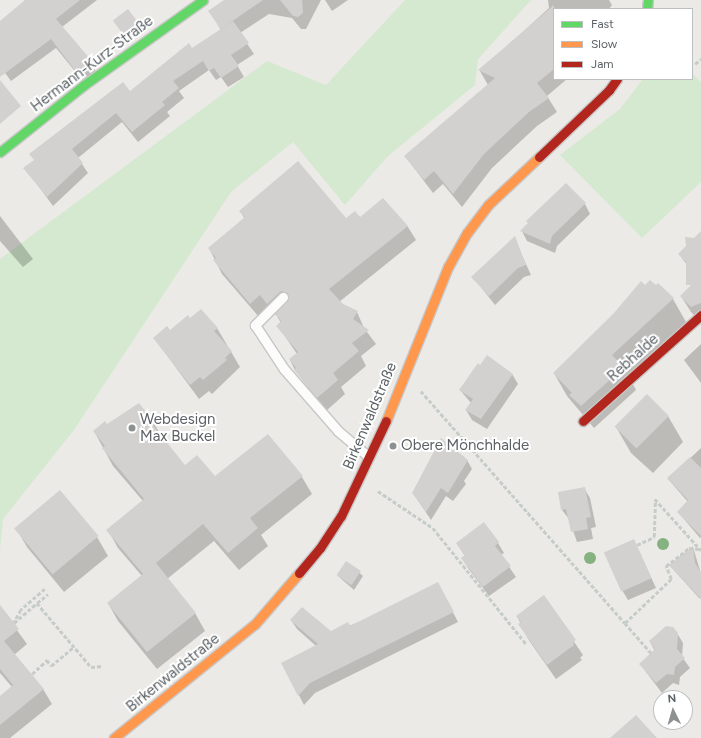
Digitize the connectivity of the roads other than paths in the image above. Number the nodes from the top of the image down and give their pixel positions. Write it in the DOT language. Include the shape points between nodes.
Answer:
graph roads {
  1 [pos="203,0"];
  2 [pos="616,80"];
  3 [pos="0,152"];
  4 [pos="283,297"];
  5 [pos="701,315"];
  6 [pos="583,421"];
  7 [pos="369,457"];
  8 [pos="114,738"];
  1 -- 3 [label="street, Hermann-Kurz-Straße" via="84,85"];
  2 -- 7 [label="street, Birkenwaldstraße" via="609,90 488,205 467,234 448,267"];
  4 -- 7 [label="lane" via="255,325 284,369 338,431"];
  5 -- 6 [label="street, Rebhalde"];
  7 -- 8 [label="street, Birkenwaldstraße" via="341,516 320,548 255,624"];
}
